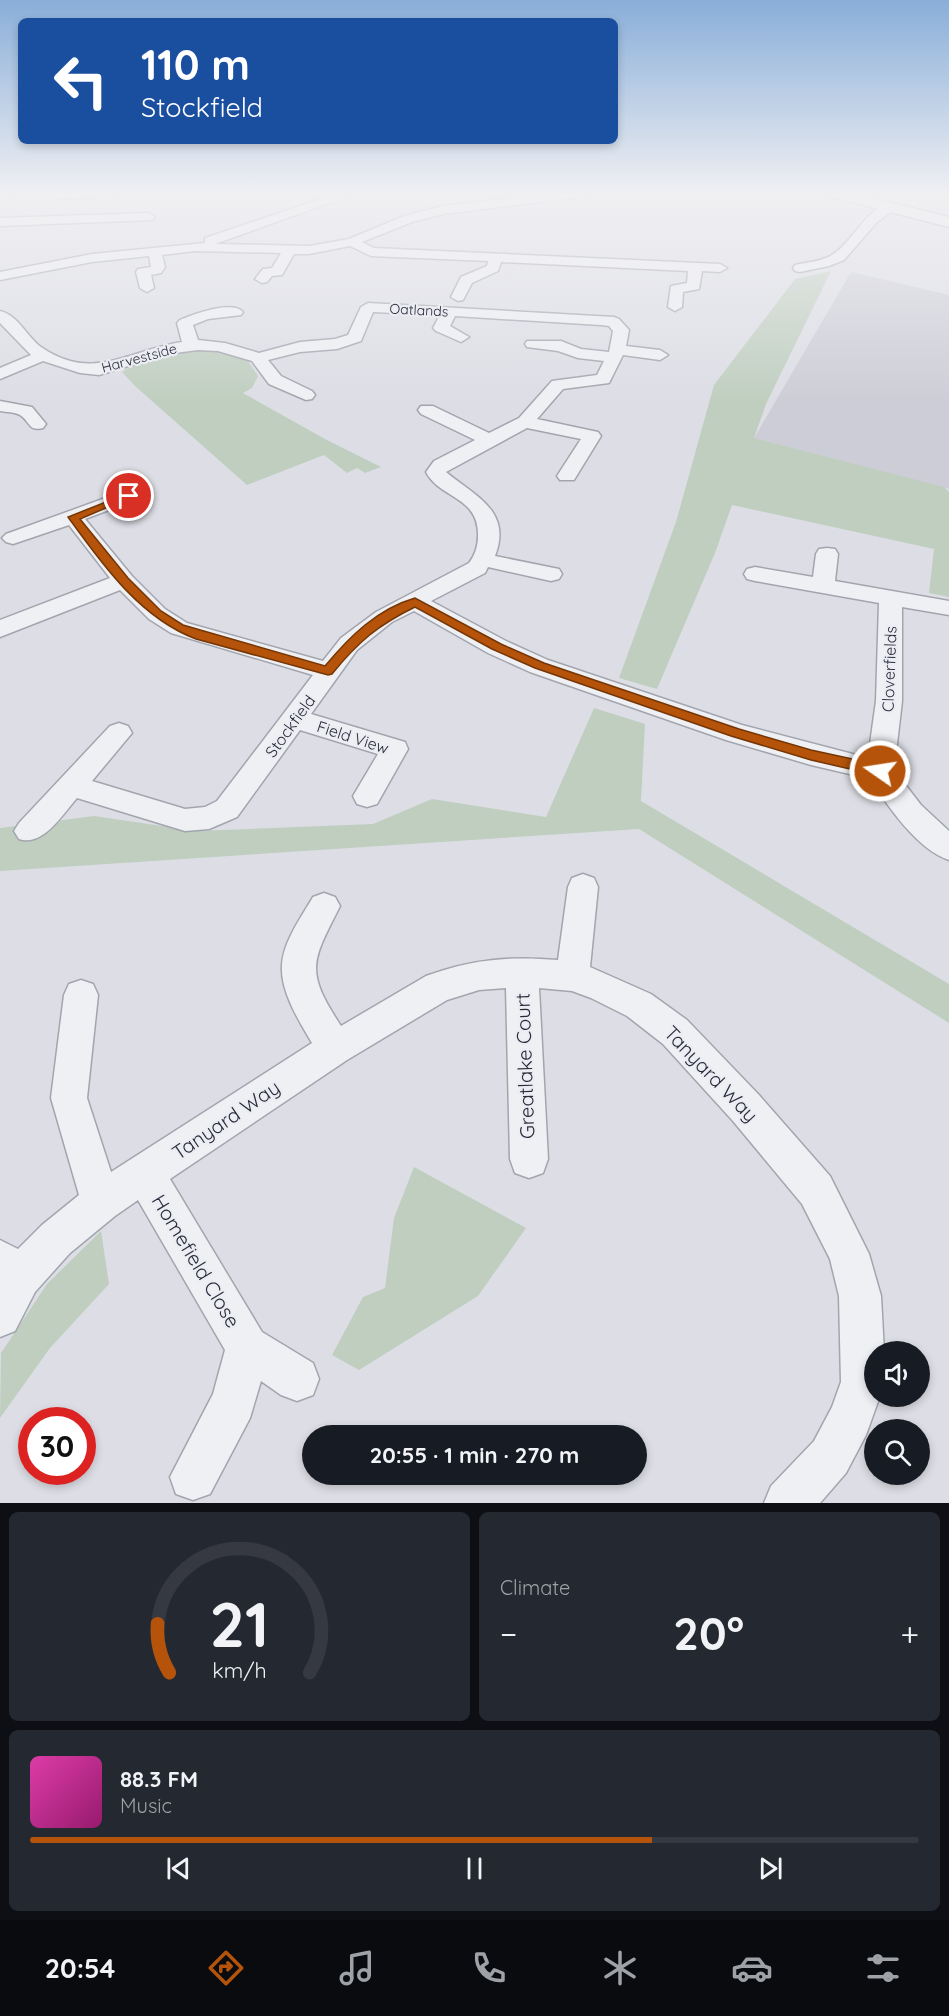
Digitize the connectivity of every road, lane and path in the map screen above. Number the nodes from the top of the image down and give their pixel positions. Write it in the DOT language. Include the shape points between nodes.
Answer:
graph roads {
  1 [pos="73,262"];
  2 [pos="157,262"];
  3 [pos="282,262"];
  4 [pos="495,262"];
  5 [pos="598,262"];
  6 [pos="828,262"];
  7 [pos="695,267"];
  8 [pos="720,268"];
  9 [pos="800,268"];
  10 [pos="0,276"];
  11 [pos="262,279"];
  12 [pos="147,288"];
  13 [pos="458,297"];
  14 [pos="675,307"];
  15 [pos="450,311"];
  16 [pos="237,312"];
  17 [pos="0,315"];
  18 [pos="461,338"];
  19 [pos="533,344"];
  20 [pos="192,345"];
  21 [pos="616,353"];
  22 [pos="43,355"];
  23 [pos="660,355"];
  24 [pos="258,358"];
  25 [pos="0,374"];
  26 [pos="306,395"];
  27 [pos="0,406"];
  28 [pos="428,410"];
  29 [pos="525,422"];
  30 [pos="37,424"];
  31 [pos="488,441"];
  32 [pos="567,476"];
  33 [pos="129,496"];
  34 [pos="73,517"];
  35 [pos="13,538"];
  36 [pos="827,554"];
  37 [pos="484,560"];
  38 [pos="551,574"];
  39 [pos="755,574"];
  40 [pos="124,581"];
  41 [pos="822,587"];
  42 [pos="891,598"];
  43 [pos="415,602"];
  44 [pos="949,608"];
  45 [pos="0,629"];
  46 [pos="328,671"];
  47 [pos="296,719"];
  48 [pos="119,733"];
  49 [pos="880,771"];
  50 [pos="72,786"];
  51 [pos="368,796"];
  52 [pos="29,831"];
  53 [pos="949,848"];
  54 [pos="583,887"];
  55 [pos="324,906"];
  56 [pos="522,972"];
  57 [pos="572,976"];
  58 [pos="81,995"];
  59 [pos="335,1048"];
  60 [pos="529,1159"];
  61 [pos="145,1174"];
  62 [pos="101,1202"];
  63 [pos="10,1269"];
  64 [pos="0,1316"];
  65 [pos="248,1347"];
  66 [pos="297,1379"];
  67 [pos="193,1476"];
  68 [pos="788,1503"];
  1 -- 10 [label="street"];
  2 -- 12 [label="street" via="156,270 142,272"];
  3 -- 11 [label="street" via="277,272 268,272"];
  4 -- 13 [label="street" via="493,268 466,280"];
  5 -- 7 [label="street"];
  6 -- 9 [label="street"];
  7 -- 8 [label="street"];
  7 -- 14 [label="street" via="694,286 676,289"];
  15 -- 18 [label="street" via="441,328"];
  15 -- 21 [label="street, Oatlands" via="614,322 621,330"];
  15 -- 24 [label="street, Oatlands" via="368,307 355,338"];
  16 -- 20 [label="street" via="205,315 185,323"];
  17 -- 22 [label="street, Harvestside" via="21,339"];
  19 -- 21 [label="street" via="561,346 578,353"];
  20 -- 22 [label="street, Harvestside" via="93,370"];
  20 -- 24 [label="street, Harvestside" via="215,345"];
  21 -- 23 [label="street"];
  21 -- 29 [label="street" via="603,380 558,386"];
  22 -- 25 [label="street"];
  24 -- 26 [label="street" via="275,381"];
  27 -- 30 [label="street" via="26,411"];
  28 -- 31 [label="street"];
  29 -- 31 [label="street"];
  29 -- 32 [label="street" via="592,436"];
  31 -- 37 [label="street" via="441,465 436,472 471,498 486,515 490,537"];
  33 -- 34 [label="street"];
  34 -- 35 [label="street"];
  34 -- 40 [label="street"];
  36 -- 41 [label="street"];
  37 -- 38 [label="street"];
  37 -- 43 [label="street, Stockfield" via="477,568"];
  39 -- 41 [label="street"];
  40 -- 45 [label="street"];
  40 -- 46 [label="street" via="157,614 179,628"];
  41 -- 42 [label="street"];
  42 -- 44 [label="street"];
  42 -- 49 [label="street, Cloverfields" via="889,701"];
  43 -- 46 [label="street, Stockfield" via="366,630"];
  43 -- 49 [label="street" via="539,666 735,733"];
  46 -- 47 [label="street, Stockfield"];
  47 -- 50 [label="street, Stockfield" via="227,809 210,818 185,820"];
  47 -- 51 [label="street, Field View" via="396,749"];
  48 -- 50 [label="street"];
  49 -- 53 [label="street" via="892,793"];
  50 -- 52 [label="street"];
  54 -- 57 [label="street"];
  55 -- 59 [label="street" via="297,965 307,1001"];
  56 -- 57 [label="street, Tanyard Way"];
  56 -- 59 [label="street, Tanyard Way" via="479,975 438,987"];
  56 -- 60 [label="street, Greatlake Court"];
  57 -- 68 [label="street, Tanyard Way" via="639,1005 675,1032 816,1190 849,1254 860,1296 862,1382 850,1419 830,1457"];
  58 -- 62 [label="street" via="69,1098"];
  59 -- 61 [label="street, Tanyard Way"];
  61 -- 62 [label="street, Tanyard Way"];
  61 -- 65 [label="street, Homefield Close"];
  62 -- 63 [label="street, Tanyard Way" via="57,1239"];
  63 -- 64 [label="street, Tanyard Way"];
  65 -- 66 [label="street, Homefield Close"];
  65 -- 67 [label="street" via="234,1402"];
}
